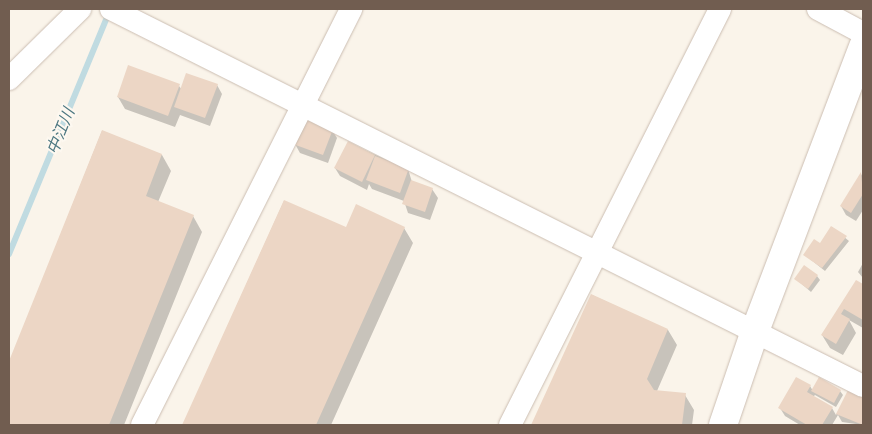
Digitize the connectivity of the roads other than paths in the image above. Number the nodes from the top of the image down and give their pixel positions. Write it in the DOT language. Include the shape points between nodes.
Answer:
graph roads {
  1 [pos="80,9"];
  2 [pos="111,9"];
  3 [pos="351,9"];
  4 [pos="720,9"];
  5 [pos="818,9"];
  6 [pos="863,33"];
  7 [pos="863,46"];
  8 [pos="9,79"];
  9 [pos="302,106"];
  10 [pos="596,252"];
  11 [pos="754,331"];
  12 [pos="863,386"];
  13 [pos="142,425"];
  14 [pos="510,425"];
  15 [pos="723,425"];
  1 -- 8 [label="street"];
  2 -- 9 [label="street"];
  3 -- 9 [label="street"];
  4 -- 10 [label="street"];
  5 -- 6 [label="street"];
  7 -- 11 [label="street"];
  9 -- 10 [label="street"];
  9 -- 13 [label="street"];
  10 -- 11 [label="street"];
  10 -- 14 [label="street"];
  11 -- 12 [label="street"];
  11 -- 15 [label="street"];
}
